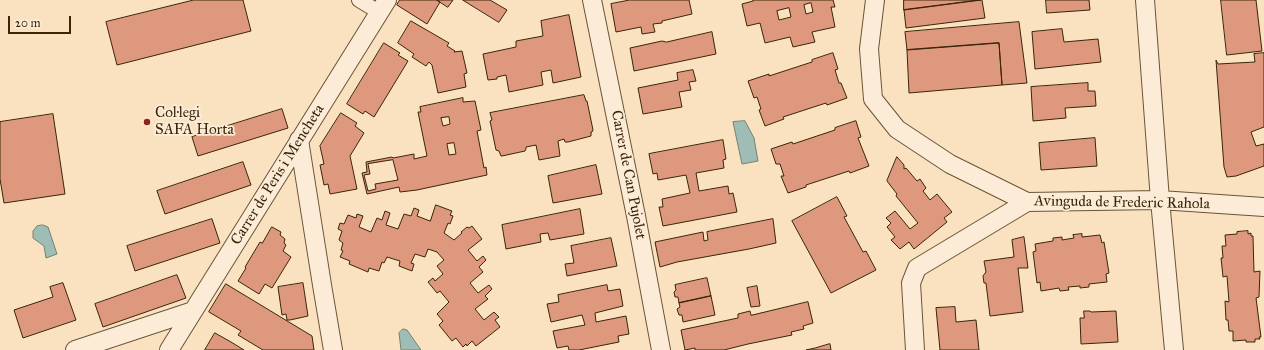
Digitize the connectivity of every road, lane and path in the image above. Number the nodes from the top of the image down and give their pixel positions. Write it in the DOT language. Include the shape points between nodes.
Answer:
graph roads {
  1 [pos="359,0"];
  2 [pos="592,0"];
  3 [pos="875,0"];
  4 [pos="1145,0"];
  5 [pos="383,6"];
  6 [pos="299,140"];
  7 [pos="1160,200"];
  8 [pos="1027,202"];
  9 [pos="1264,207"];
  10 [pos="193,311"];
  11 [pos="75,350"];
  12 [pos="169,350"];
  13 [pos="333,350"];
  14 [pos="662,350"];
  15 [pos="915,350"];
  16 [pos="1174,350"];
  1 -- 5 [label="street"];
  2 -- 14 [label="street, Carrer de Can Pujolet"];
  3 -- 8 [label="street, Avinguda de Frederic Rahola" via="869,49 873,99 897,129 910,138 950,164"];
  4 -- 7 [label="street"];
  5 -- 6 [label="street, Carrer de Peris i Mencheta"];
  6 -- 10 [label="street, Carrer de Peris i Mencheta"];
  6 -- 13 [label="street"];
  7 -- 8 [label="street, Avinguda de Frederic Rahola"];
  7 -- 9 [label="street, Avinguda de Frederic Rahola"];
  7 -- 16 [label="street"];
  8 -- 15 [label="street" via="917,268 911,283"];
  10 -- 11 [label="street"];
  10 -- 12 [label="street, Carrer de Peris i Mencheta"];
}
